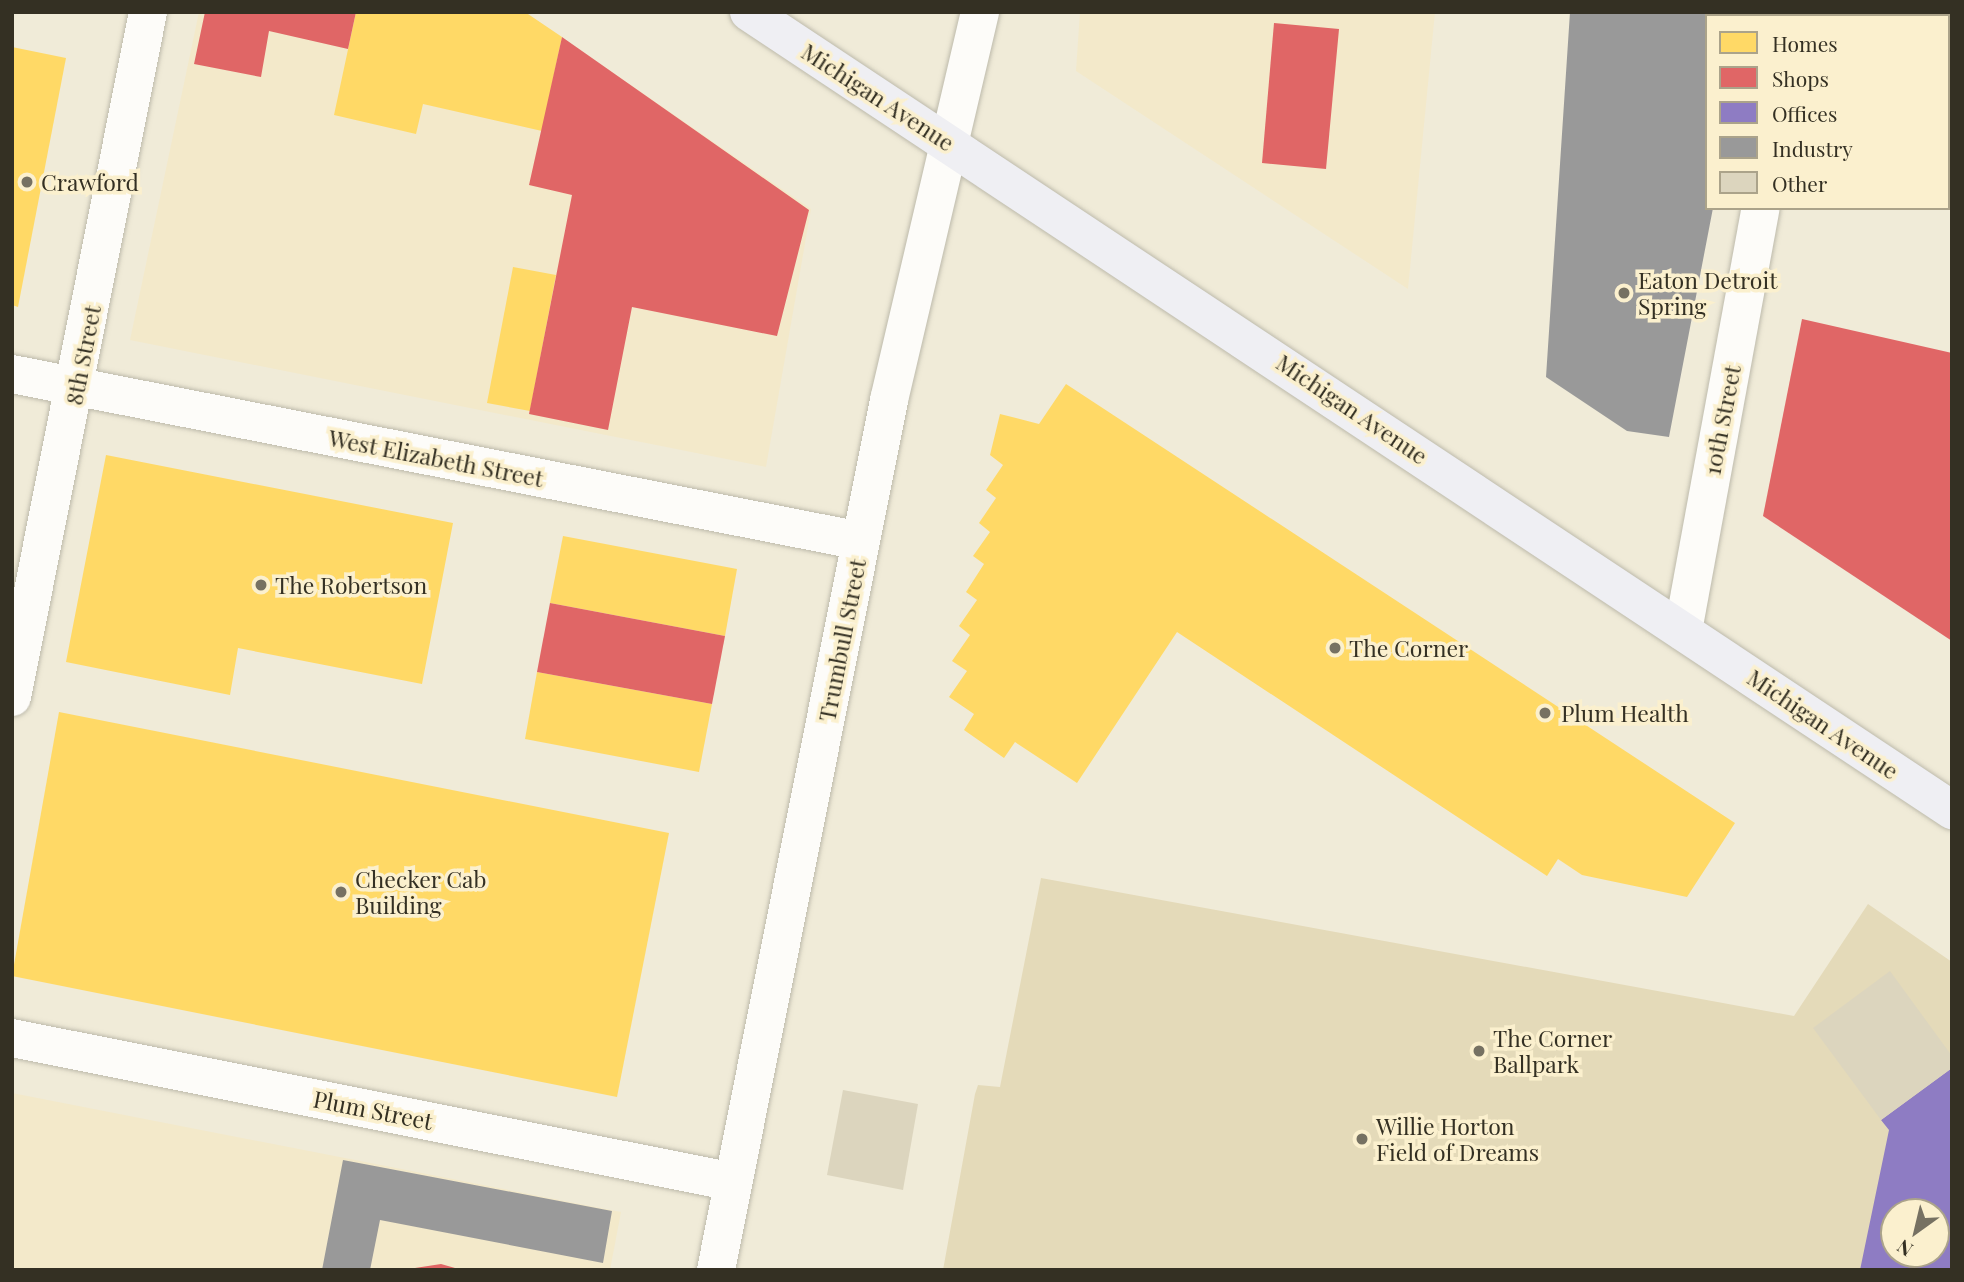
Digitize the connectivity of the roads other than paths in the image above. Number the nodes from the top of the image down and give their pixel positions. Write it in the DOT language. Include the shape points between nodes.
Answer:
graph roads {
  1 [pos="148,12"];
  2 [pos="749,12"];
  3 [pos="980,12"];
  4 [pos="953,146"];
  5 [pos="1761,210"];
  6 [pos="12,374"];
  7 [pos="76,388"];
  8 [pos="861,541"];
  9 [pos="1683,631"];
  10 [pos="12,697"];
  11 [pos="1952,810"];
  12 [pos="12,1038"];
  13 [pos="733,1182"];
  14 [pos="716,1270"];
  1 -- 7 [label="street, 8th Street"];
  2 -- 4 [label="main road, Michigan Avenue"];
  3 -- 4 [label="street, Trumbull Street"];
  4 -- 8 [label="street, Trumbull Street"];
  4 -- 9 [label="main road, Michigan Avenue"];
  5 -- 9 [label="street, 10th Street"];
  6 -- 7 [label="street, West Elizabeth Street"];
  7 -- 8 [label="street, West Elizabeth Street"];
  7 -- 10 [label="street, 8th Street"];
  8 -- 13 [label="street, Trumbull Street"];
  9 -- 11 [label="main road, Michigan Avenue"];
  12 -- 13 [label="street, Plum Street"];
  13 -- 14 [label="street, Trumbull Street"];
}
